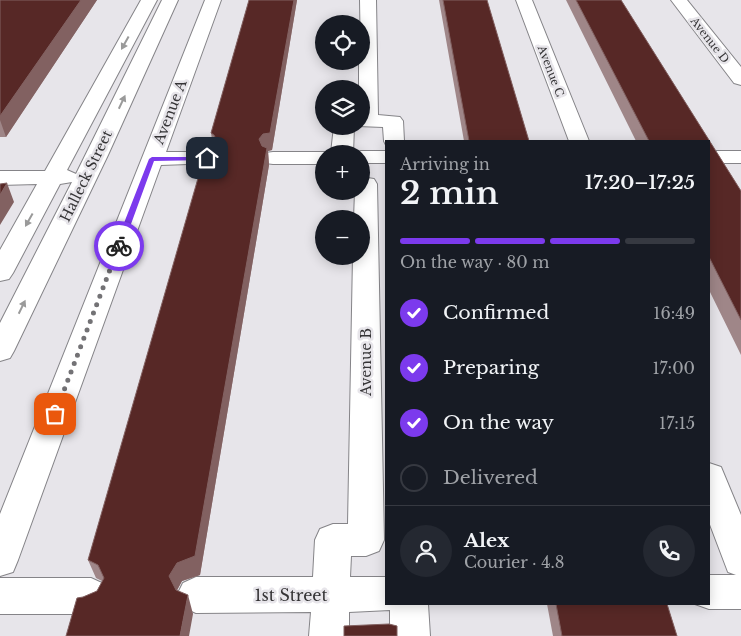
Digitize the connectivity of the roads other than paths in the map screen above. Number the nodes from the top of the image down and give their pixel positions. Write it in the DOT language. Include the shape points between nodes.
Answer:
graph roads {
  1 [pos="149,0"];
  2 [pos="170,0"];
  3 [pos="213,0"];
  4 [pos="368,0"];
  5 [pos="524,0"];
  6 [pos="679,0"];
  7 [pos="741,79"];
  8 [pos="366,80"];
  9 [pos="370,121"];
  10 [pos="394,140"];
  11 [pos="578,140"];
  12 [pos="710,157"];
  13 [pos="741,157"];
  14 [pos="207,158"];
  15 [pos="273,158"];
  16 [pos="315,158"];
  17 [pos="385,158"];
  18 [pos="152,159"];
  19 [pos="52,177"];
  20 [pos="370,177"];
  21 [pos="0,178"];
  22 [pos="86,178"];
  23 [pos="369,200"];
  24 [pos="0,273"];
  25 [pos="0,351"];
  26 [pos="710,480"];
  27 [pos="376,540"];
  28 [pos="0,560"];
  29 [pos="741,560"];
  30 [pos="710,592"];
  31 [pos="741,592"];
  32 [pos="385,594"];
  33 [pos="196,595"];
  34 [pos="331,595"];
  35 [pos="0,596"];
  36 [pos="91,596"];
  37 [pos="408,605"];
  38 [pos="329,636"];
  39 [pos="410,636"];
  1 -- 19 [label="main road, Halleck Street, one-way"];
  22 -- 2 [label="main road, Halleck Street, one-way"];
  3 -- 18 [label="main road, Avenue A"];
  4 -- 8 [label="main road"];
  5 -- 11 [label="main road, Avenue C"];
  6 -- 7 [label="main road, Avenue D"];
  9 -- 10 [label="main road" via="393,122"];
  12 -- 13 [label="main road"];
  14 -- 18 [label="main road"];
  15 -- 16 [label="main road"];
  17 -- 20 [label="main road"];
  18 -- 28 [label="main road, Avenue A"];
  19 -- 21 [label="main road"];
  19 -- 22 [label="main road"];
  19 -- 24 [label="main road, Halleck Street, one-way"];
  25 -- 22 [label="main road, Halleck Street, one-way"];
  23 -- 27 [label="main road, Avenue B"];
  26 -- 29 [label="main road"];
  27 -- 34 [label="main road, Avenue B" via="333,540"];
  30 -- 31 [label="main road"];
  32 -- 34 [label="main road, 1st Street"];
  33 -- 34 [label="main road, 1st Street"];
  34 -- 38 [label="main road, Avenue B"];
  35 -- 36 [label="main road"];
  37 -- 39 [label="main road"];
}
